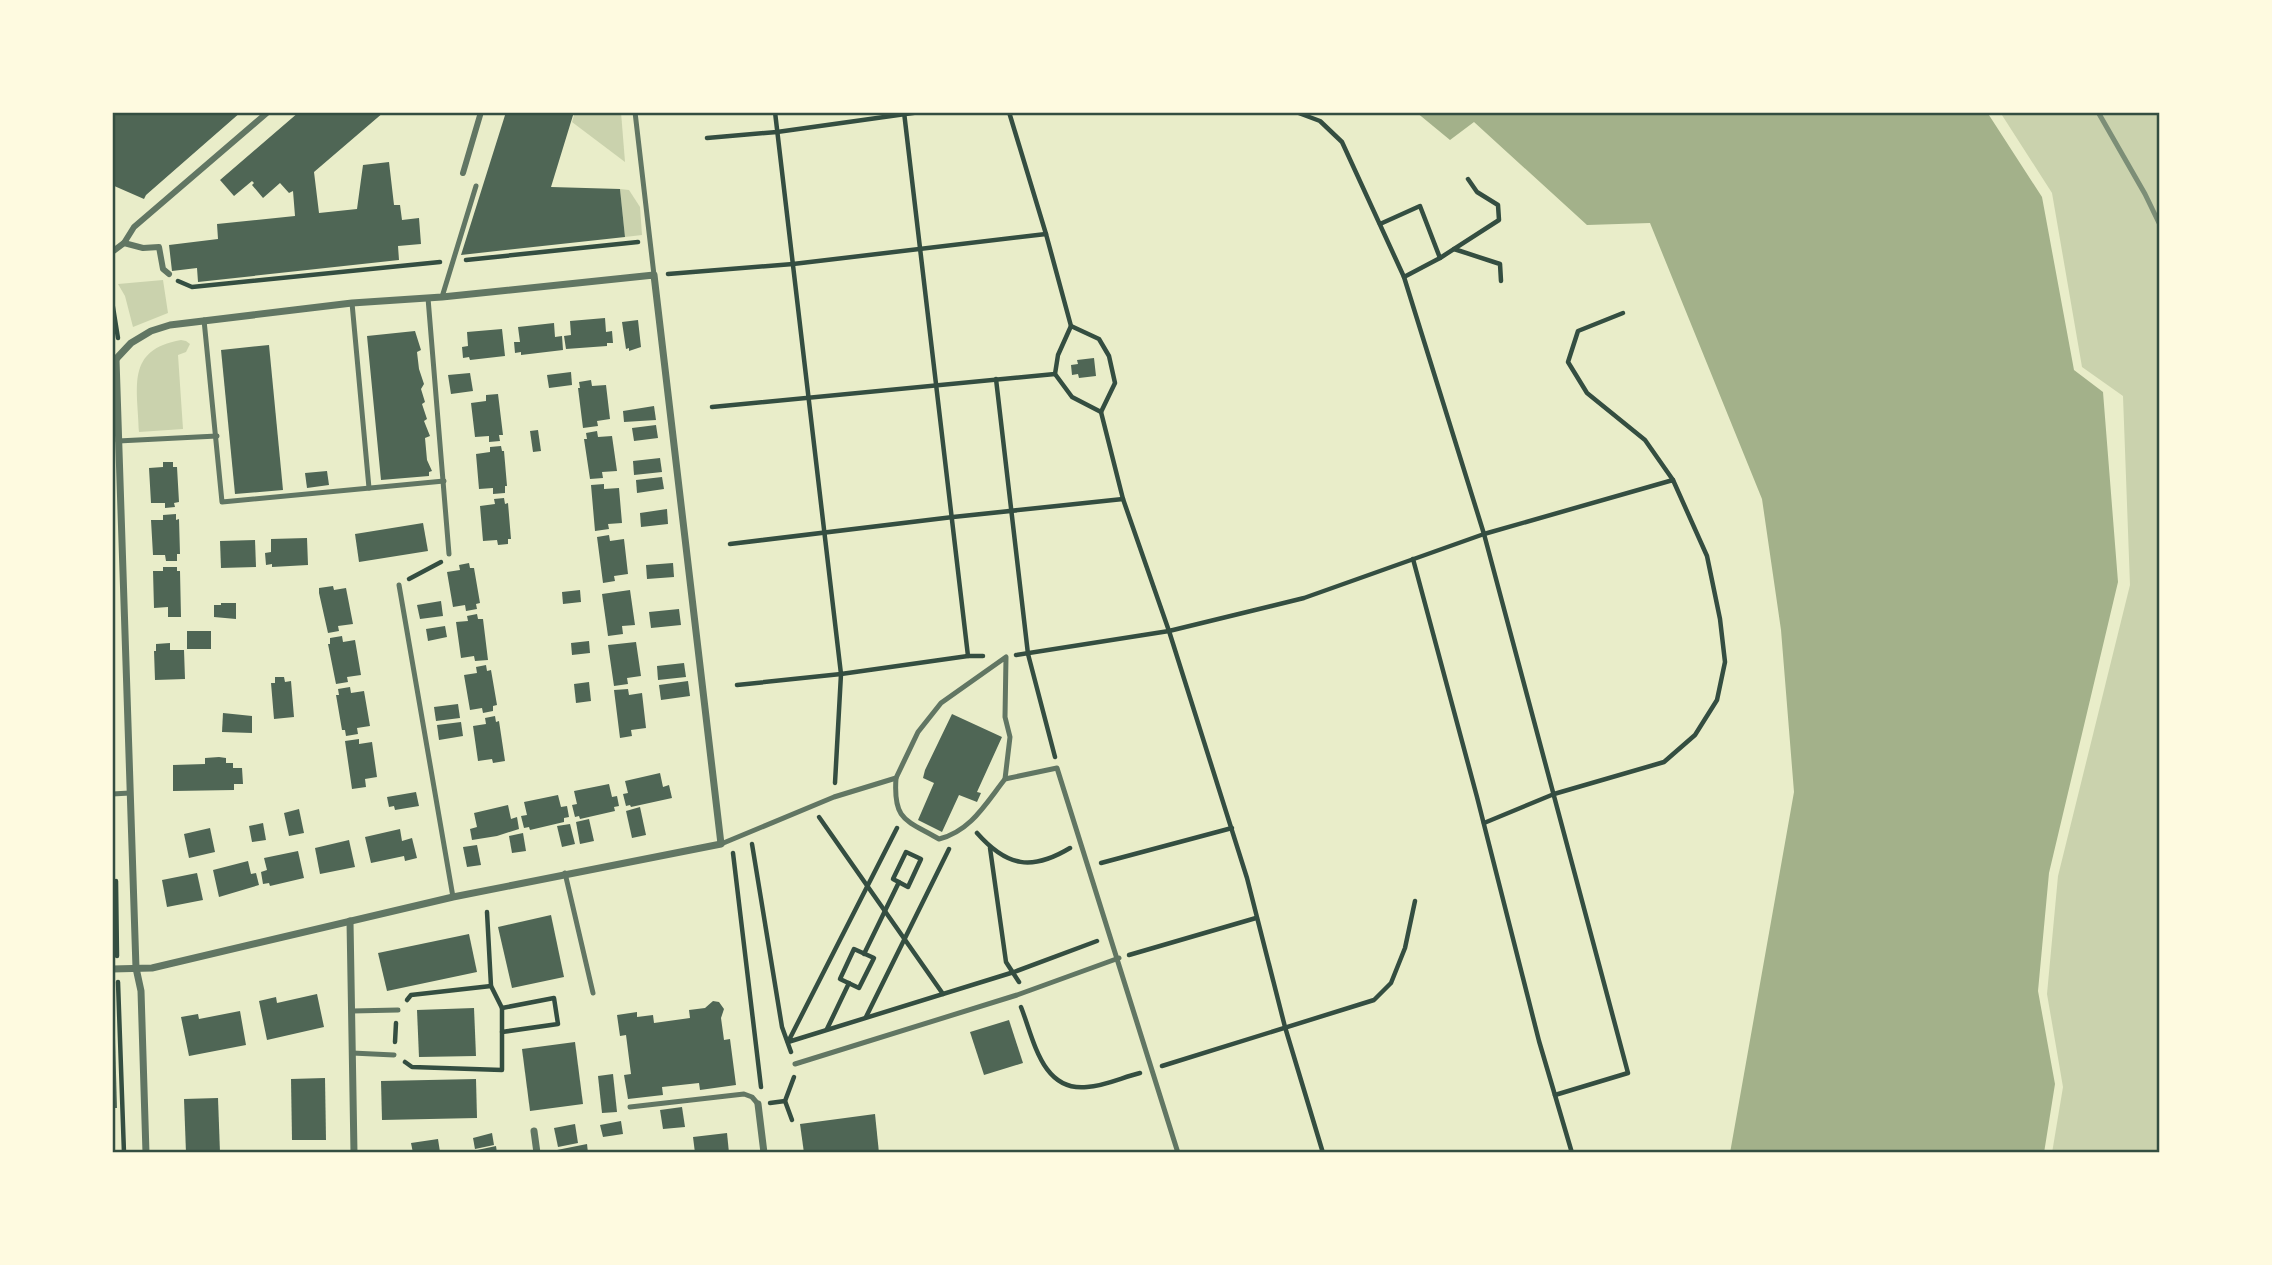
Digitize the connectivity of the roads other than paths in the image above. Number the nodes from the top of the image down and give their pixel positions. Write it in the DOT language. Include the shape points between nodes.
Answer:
graph roads {
  1 [pos="268,112"];
  2 [pos="481,112"];
  3 [pos="635,112"];
  4 [pos="463,173"];
  5 [pos="476,186"];
  6 [pos="124,243"];
  7 [pos="112,252"];
  8 [pos="169,274"];
  9 [pos="654,275"];
  10 [pos="442,297"];
  11 [pos="428,298"];
  12 [pos="352,303"];
  13 [pos="204,320"];
  14 [pos="114,359"];
  15 [pos="217,436"];
  16 [pos="118,441"];
  17 [pos="444,481"];
  18 [pos="369,488"];
  19 [pos="449,554"];
  20 [pos="399,585"];
  21 [pos="896,778"];
  22 [pos="1005,779"];
  23 [pos="130,793"];
  24 [pos="112,794"];
  25 [pos="721,844"];
  26 [pos="565,873"];
  27 [pos="453,897"];
  28 [pos="350,921"];
  29 [pos="1119,958"];
  30 [pos="136,968"];
  31 [pos="112,969"];
  32 [pos="593,993"];
  33 [pos="398,1010"];
  34 [pos="352,1011"];
  35 [pos="352,1053"];
  36 [pos="394,1055"];
  37 [pos="795,1064"];
  38 [pos="758,1104"];
  39 [pos="630,1107"];
  40 [pos="534,1131"];
  41 [pos="146,1153"];
  42 [pos="354,1153"];
  43 [pos="537,1153"];
  44 [pos="764,1153"];
  45 [pos="1178,1153"];
  1 -- 6 [label="street" via="134,227"];
  2 -- 4 [label="street"];
  3 -- 9 [label="lane"];
  5 -- 10 [label="lane"];
  6 -- 7 [label="street"];
  6 -- 8 [label="street" via="159,247 163,269"];
  9 -- 10 [label="street"];
  9 -- 25 [label="street"];
  10 -- 11 [label="street"];
  11 -- 12 [label="street"];
  11 -- 17 [label="lane"];
  12 -- 13 [label="street"];
  12 -- 18 [label="lane"];
  13 -- 14 [label="street" via="151,331"];
  13 -- 15 [label="lane"];
  14 -- 16 [label="street"];
  15 -- 16 [label="lane"];
  15 -- 18 [label="lane" via="222,502"];
  16 -- 23 [label="street"];
  17 -- 18 [label="lane"];
  17 -- 19 [label="lane"];
  20 -- 27 [label="lane"];
  21 -- 22 [label="lane" via="894,800 902,818 939,839 969,825"];
  21 -- 22 [label="lane" via="918,732 941,703 1006,657 1005,717 1010,737"];
  21 -- 25 [label="lane" via="834,797"];
  22 -- 29 [label="lane" via="1058,768"];
  23 -- 24 [label="lane"];
  23 -- 30 [label="street"];
  25 -- 26 [label="street"];
  26 -- 27 [label="street"];
  26 -- 32 [label="lane"];
  27 -- 28 [label="street"];
  28 -- 30 [label="street"];
  28 -- 34 [label="street"];
  29 -- 37 [label="lane"];
  29 -- 45 [label="lane"];
  30 -- 31 [label="street"];
  30 -- 41 [label="street" via="141,991"];
  33 -- 34 [label="lane"];
  34 -- 35 [label="street"];
  35 -- 36 [label="lane"];
  35 -- 42 [label="street"];
  38 -- 39 [label="lane" via="744,1094"];
  38 -- 44 [label="street"];
  40 -- 43 [label="street"];
}
